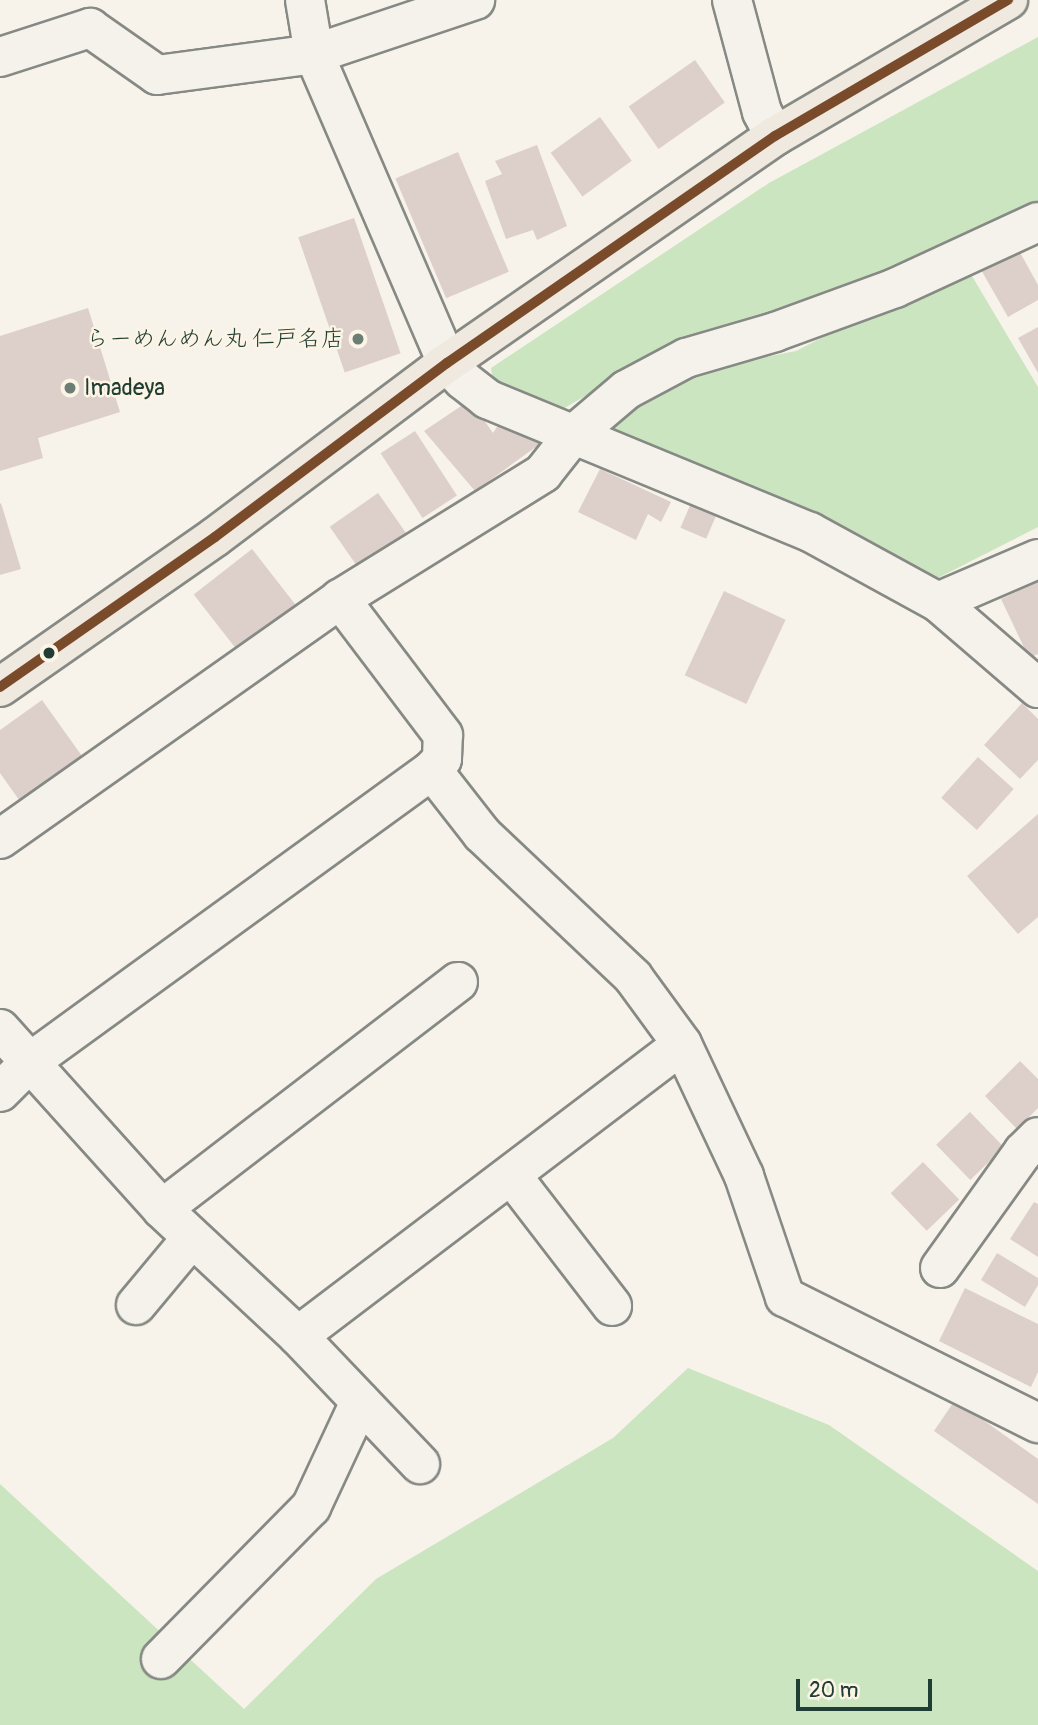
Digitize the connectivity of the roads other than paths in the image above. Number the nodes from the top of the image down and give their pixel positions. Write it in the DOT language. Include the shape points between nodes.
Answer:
graph roads {
  1 [pos="305,0"];
  2 [pos="475,0"];
  3 [pos="732,0"];
  4 [pos="1008,0"];
  5 [pos="314,54"];
  6 [pos="0,57"];
  7 [pos="775,136"];
  8 [pos="1038,222"];
  9 [pos="447,363"];
  10 [pos="573,435"];
  11 [pos="1038,559"];
  12 [pos="340,599"];
  13 [pos="938,602"];
  14 [pos="0,687"];
  15 [pos="1038,688"];
  16 [pos="432,770"];
  17 [pos="0,839"];
  18 [pos="458,982"];
  19 [pos="0,1029"];
  20 [pos="681,1044"];
  21 [pos="30,1062"];
  22 [pos="0,1092"];
  23 [pos="1038,1137"];
  24 [pos="512,1176"];
  25 [pos="162,1209"];
  26 [pos="191,1239"];
  27 [pos="940,1268"];
  28 [pos="136,1305"];
  29 [pos="612,1306"];
  30 [pos="298,1336"];
  31 [pos="360,1402"];
  32 [pos="1036,1416"];
  33 [pos="420,1464"];
  34 [pos="161,1659"];
  1 -- 5 [label="street"];
  2 -- 5 [label="street"];
  3 -- 7 [label="street" via="762,112"];
  4 -- 7 [label="main road"];
  5 -- 6 [label="street" via="157,75 90,28"];
  5 -- 9 [label="street"];
  7 -- 9 [label="main road"];
  8 -- 10 [label="street" via="895,288 775,332 686,358 626,390"];
  9 -- 10 [label="street" via="487,400"];
  9 -- 14 [label="main road" via="215,537"];
  10 -- 12 [label="street" via="543,473"];
  10 -- 13 [label="street" via="810,532"];
  11 -- 13 [label="street"];
  12 -- 16 [label="street" via="443,735 442,759"];
  12 -- 17 [label="street"];
  13 -- 15 [label="street"];
  16 -- 20 [label="street" via="482,834 633,977"];
  16 -- 21 [label="street"];
  18 -- 25 [label="street"];
  19 -- 21 [label="street"];
  20 -- 24 [label="street"];
  20 -- 32 [label="street" via="744,1176 785,1297"];
  21 -- 22 [label="street"];
  21 -- 25 [label="street"];
  23 -- 27 [label="street"];
  24 -- 29 [label="street"];
  24 -- 30 [label="street"];
  25 -- 26 [label="street"];
  26 -- 28 [label="street"];
  26 -- 30 [label="street"];
  30 -- 31 [label="street"];
  31 -- 33 [label="street"];
  31 -- 34 [label="street" via="311,1507"];
}
